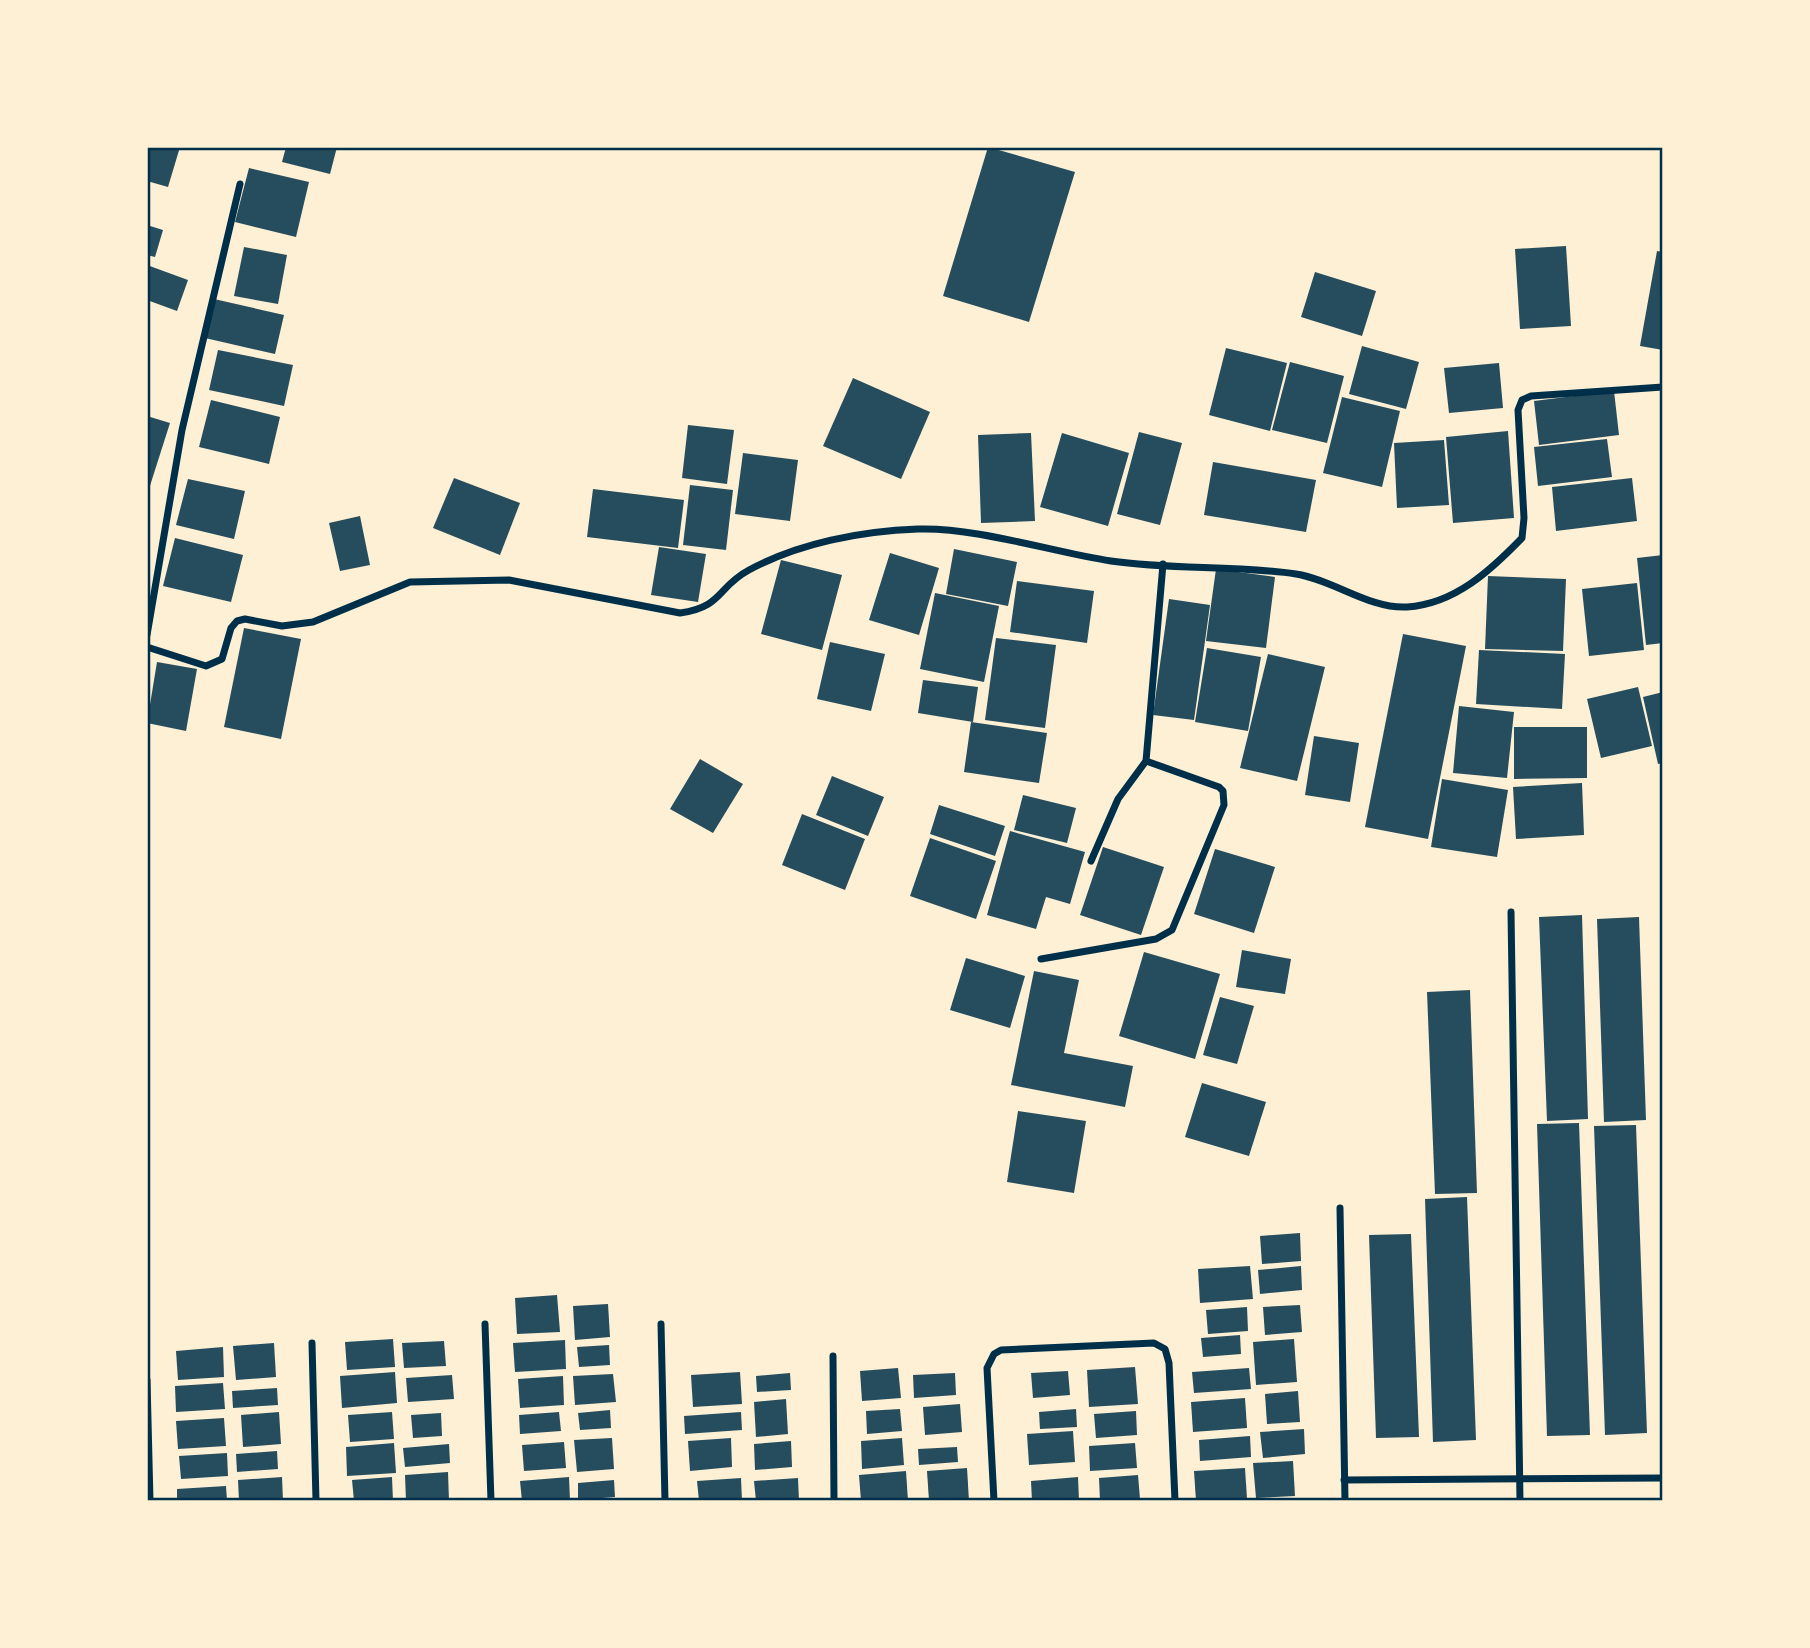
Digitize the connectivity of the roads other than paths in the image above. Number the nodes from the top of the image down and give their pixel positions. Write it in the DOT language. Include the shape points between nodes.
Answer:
graph roads {
  1 [pos="240,184"];
  2 [pos="1663,387"];
  3 [pos="1163,564"];
  4 [pos="147,635"];
  5 [pos="147,647"];
  6 [pos="1146,761"];
  7 [pos="1091,861"];
  8 [pos="1511,912"];
  9 [pos="1041,959"];
  10 [pos="1340,1208"];
  11 [pos="485,1324"];
  12 [pos="661,1324"];
  13 [pos="312,1343"];
  14 [pos="833,1356"];
  15 [pos="147,1380"];
  16 [pos="1663,1478"];
  17 [pos="1520,1479"];
  18 [pos="1344,1480"];
  19 [pos="150,1501"];
  20 [pos="316,1501"];
  21 [pos="491,1501"];
  22 [pos="665,1501"];
  23 [pos="834,1501"];
  24 [pos="994,1501"];
  25 [pos="1175,1501"];
  26 [pos="1345,1501"];
  27 [pos="1520,1501"];
  1 -- 4 [label="street" via="182,429"];
  2 -- 3 [label="street" via="1522,400 1518,410 1522,538 1471,584 1427,604 1383,605 1298,574"];
  3 -- 5 [label="street" via="1114,561 960,532 919,529 793,550 743,573 701,610 680,613 509,580 410,582 313,622 282,626 237,621 230,628 222,659 206,666"];
  3 -- 6 [label="street"];
  6 -- 7 [label="street" via="1118,799"];
  6 -- 9 [label="street" via="1219,786 1224,795 1224,806 1177,925 1156,939"];
  8 -- 17 [label="street"];
  10 -- 18 [label="street"];
  11 -- 21 [label="street"];
  12 -- 22 [label="street"];
  13 -- 20 [label="street"];
  14 -- 23 [label="street"];
  15 -- 19 [label="street"];
  16 -- 17 [label="street"];
  17 -- 18 [label="street"];
  17 -- 27 [label="street"];
  18 -- 26 [label="street"];
  24 -- 25 [label="street" via="987,1368 994,1354 1001,1350 1154,1343 1165,1349 1169,1363"];
}
